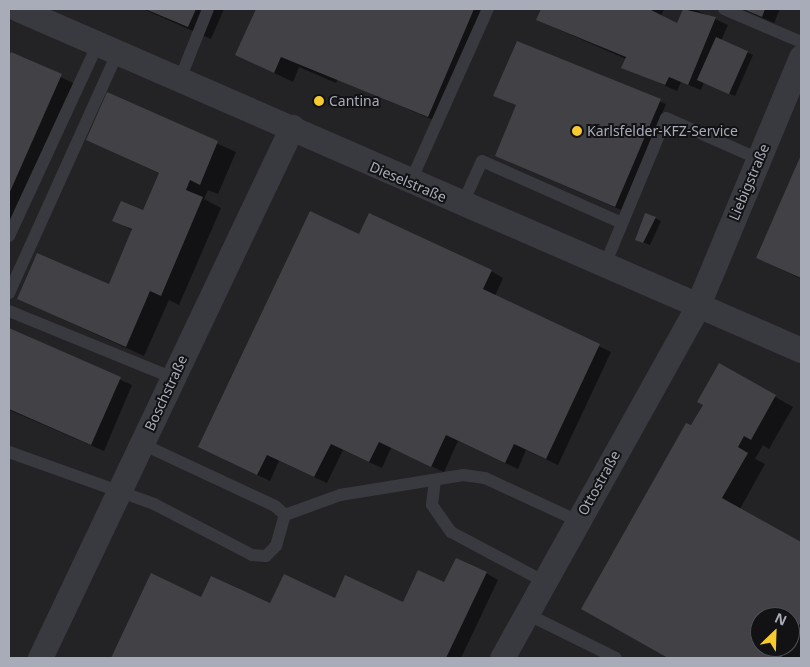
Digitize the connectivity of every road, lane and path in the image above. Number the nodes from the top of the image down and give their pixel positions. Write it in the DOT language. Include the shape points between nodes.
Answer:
graph roads {
  1 [pos="18,9"];
  2 [pos="208,9"];
  3 [pos="488,9"];
  4 [pos="724,9"];
  5 [pos="801,42"];
  6 [pos="108,48"];
  7 [pos="801,57"];
  8 [pos="180,78"];
  9 [pos="292,127"];
  10 [pos="759,159"];
  11 [pos="410,183"];
  12 [pos="462,206"];
  13 [pos="622,222"];
  14 [pos="9,236"];
  15 [pos="604,267"];
  16 [pos="9,293"];
  17 [pos="697,307"];
  18 [pos="9,311"];
  19 [pos="801,350"];
  20 [pos="173,378"];
  21 [pos="142,444"];
  22 [pos="9,452"];
  23 [pos="435,480"];
  24 [pos="120,491"];
  25 [pos="285,515"];
  26 [pos="578,522"];
  27 [pos="544,582"];
  28 [pos="526,614"];
  29 [pos="40,658"];
  30 [pos="502,658"];
  31 [pos="616,658"];
  1 -- 6 [label="street, Dieselstraße"];
  2 -- 8 [label="lane"];
  3 -- 11 [label="lane"];
  4 -- 5 [label="lane"];
  6 -- 8 [label="street, Dieselstraße"];
  6 -- 14 [label="lane"];
  6 -- 16 [label="lane"];
  7 -- 10 [label="street, Liebigstraße"];
  8 -- 9 [label="street, Dieselstraße"];
  9 -- 11 [label="street, Dieselstraße"];
  9 -- 20 [label="street, Boschstraße"];
  10 -- 13 [label="lane" via="666,118"];
  10 -- 17 [label="street, Liebigstraße"];
  11 -- 12 [label="street, Dieselstraße"];
  12 -- 13 [label="lane" via="482,161"];
  12 -- 15 [label="street, Dieselstraße"];
  13 -- 15 [label="lane"];
  15 -- 17 [label="street, Dieselstraße"];
  17 -- 19 [label="street, Dieselstraße"];
  17 -- 26 [label="street, Ottostraße"];
  18 -- 20 [label="lane"];
  20 -- 21 [label="street, Boschstraße"];
  21 -- 24 [label="street, Boschstraße"];
  21 -- 25 [label="lane" via="275,506"];
  22 -- 24 [label="lane"];
  23 -- 25 [label="lane" via="340,495"];
  23 -- 26 [label="lane" via="463,475 485,478"];
  23 -- 27 [label="lane" via="432,505 451,532"];
  24 -- 25 [label="lane" via="154,504 252,555 266,556 276,546"];
  24 -- 29 [label="street, Boschstraße"];
  26 -- 27 [label="street, Ottostraße"];
  27 -- 28 [label="street, Ottostraße"];
  28 -- 30 [label="street, Ottostraße"];
  28 -- 31 [label="lane"];
}
